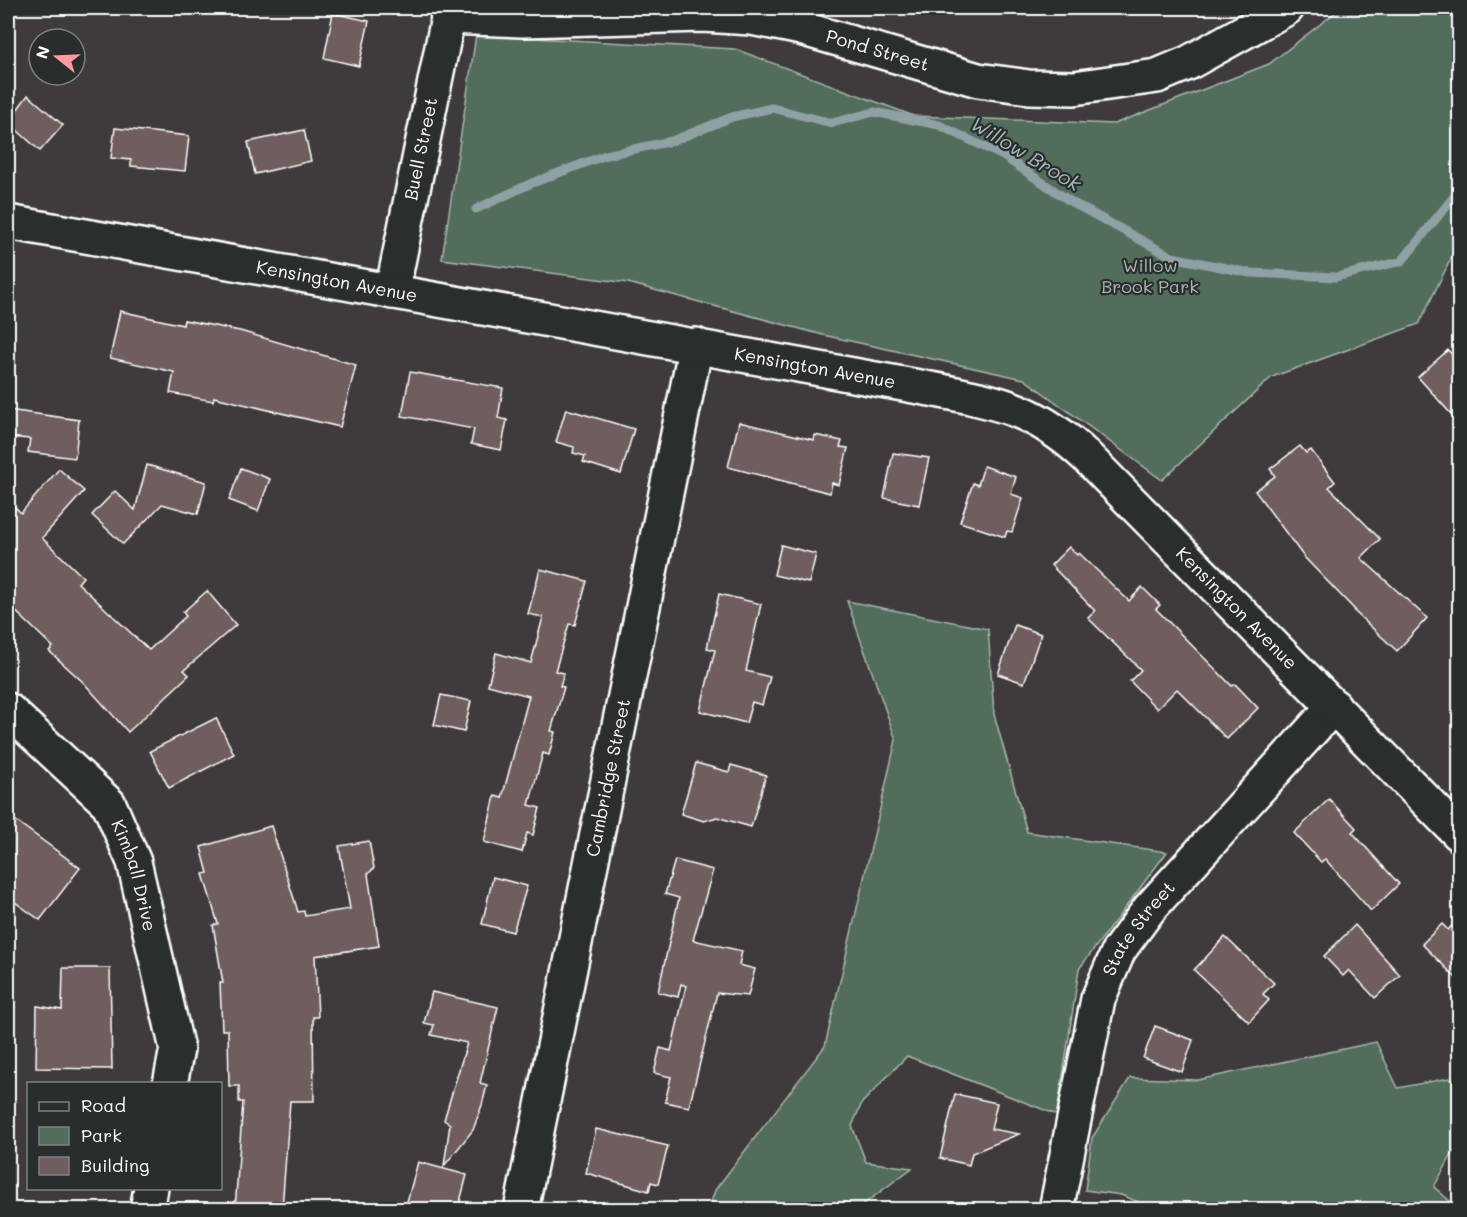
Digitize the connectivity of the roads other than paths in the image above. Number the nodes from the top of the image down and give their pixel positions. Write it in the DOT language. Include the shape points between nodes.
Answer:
graph roads {
  1 [pos="1287,8"];
  2 [pos="449,12"];
  3 [pos="1243,19"];
  4 [pos="8,222"];
  5 [pos="393,292"];
  6 [pos="696,345"];
  7 [pos="1334,706"];
  8 [pos="8,710"];
  9 [pos="1460,835"];
  10 [pos="171,1082"];
  11 [pos="151,1190"];
  12 [pos="147,1209"];
  13 [pos="521,1209"];
  14 [pos="1056,1209"];
  1 -- 3 [label="street, Pond Street"];
  2 -- 3 [label="street, Pond Street" via="522,20 703,15 753,18 797,27 978,80 1074,88 1157,76"];
  2 -- 5 [label="street, Buell Street"];
  4 -- 5 [label="street, Kensington Avenue"];
  5 -- 6 [label="street, Kensington Avenue"];
  6 -- 7 [label="street, Kensington Avenue" via="983,399 1042,421 1100,470"];
  6 -- 13 [label="street, Cambridge Street"];
  7 -- 9 [label="street, Kensington Avenue"];
  7 -- 14 [label="street, State Street" via="1150,908 1119,950 1098,999"];
  8 -- 10 [label="street, Kimball Drive" via="109,804 134,861 177,1049"];
  11 -- 12 [label="street"];
}
